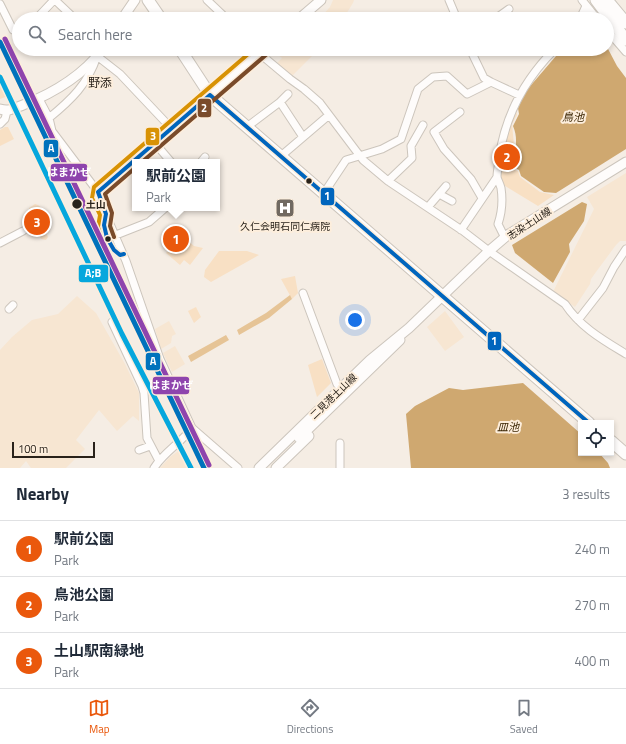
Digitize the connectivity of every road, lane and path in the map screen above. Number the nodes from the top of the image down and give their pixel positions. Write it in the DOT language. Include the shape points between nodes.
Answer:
graph roads {
  1 [pos="55,0"];
  2 [pos="135,0"];
  3 [pos="148,0"];
  4 [pos="207,0"];
  5 [pos="321,0"];
  6 [pos="450,0"];
  7 [pos="582,0"];
  8 [pos="596,0"];
  9 [pos="607,0"];
  10 [pos="616,0"];
  11 [pos="0,4"];
  12 [pos="586,6"];
  13 [pos="509,9"];
  14 [pos="626,11"];
  15 [pos="43,12"];
  16 [pos="68,12"];
  17 [pos="127,12"];
  18 [pos="156,12"];
  19 [pos="220,12"];
  20 [pos="307,12"];
  21 [pos="454,12"];
  22 [pos="505,12"];
  23 [pos="583,12"];
  24 [pos="591,12"];
  25 [pos="605,12"];
  26 [pos="626,23"];
  27 [pos="614,24"];
  28 [pos="12,28"];
  29 [pos="614,38"];
  30 [pos="626,40"];
  31 [pos="626,52"];
  32 [pos="97,56"];
  33 [pos="99,56"];
  34 [pos="103,56"];
  35 [pos="185,56"];
  36 [pos="252,56"];
  37 [pos="265,56"];
  38 [pos="473,56"];
  39 [pos="549,56"];
  40 [pos="491,82"];
  41 [pos="288,94"];
  42 [pos="210,95"];
  43 [pos="519,95"];
  44 [pos="39,99"];
  45 [pos="280,102"];
  46 [pos="3,110"];
  47 [pos="460,112"];
  48 [pos="329,115"];
  49 [pos="49,118"];
  50 [pos="0,124"];
  51 [pos="423,125"];
  52 [pos="248,126"];
  53 [pos="171,128"];
  54 [pos="304,137"];
  55 [pos="154,142"];
  56 [pos="360,155"];
  57 [pos="281,156"];
  58 [pos="135,159"];
  59 [pos="169,159"];
  60 [pos="132,162"];
  61 [pos="626,162"];
  62 [pos="497,177"];
  63 [pos="388,181"];
  64 [pos="446,186"];
  65 [pos="98,192"];
  66 [pos="324,193"];
  67 [pos="439,194"];
  68 [pos="482,198"];
  69 [pos="452,201"];
  70 [pos="428,207"];
  71 [pos="162,211"];
  72 [pos="461,230"];
  73 [pos="23,231"];
  74 [pos="116,235"];
  75 [pos="505,238"];
  76 [pos="0,243"];
  77 [pos="626,249"];
  78 [pos="489,251"];
  79 [pos="302,293"];
  80 [pos="442,297"];
  81 [pos="578,320"];
  82 [pos="112,322"];
  83 [pos="409,328"];
  84 [pos="394,347"];
  85 [pos="384,348"];
  86 [pos="626,354"];
  87 [pos="337,384"];
  88 [pos="585,420"];
  89 [pos="192,428"];
  90 [pos="340,443"];
  91 [pos="614,444"];
  92 [pos="150,446"];
  93 [pos="140,450"];
  94 [pos="626,454"];
  95 [pos="159,461"];
  96 [pos="154,468"];
  97 [pos="238,468"];
  98 [pos="250,468"];
  99 [pos="259,468"];
  100 [pos="267,468"];
  101 [pos="276,468"];
  102 [pos="340,468"];
  1 -- 15 [label="street"];
  1 -- 16 [label="street"];
  2 -- 17 [label="main road"];
  3 -- 18 [label="highway"];
  4 -- 19 [label="street"];
  5 -- 20 [label="main road"];
  6 -- 21 [label="street"];
  7 -- 12 [label="street"];
  8 -- 25 [label="highway"];
  9 -- 26 [label="highway"];
  10 -- 14 [label="highway"];
  11 -- 28 [label="street"];
  12 -- 23 [label="street"];
  12 -- 24 [label="street"];
  13 -- 22 [label="street"];
  27 -- 30 [label="highway"];
  29 -- 31 [label="street"];
  32 -- 44 [label="main road" via="64,85"];
  33 -- 49 [label="street" via="82,88"];
  34 -- 53 [label="street"];
  35 -- 42 [label="highway"];
  36 -- 42 [label="main road"];
  37 -- 48 [label="street" via="304,89"];
  38 -- 40 [label="street" via="484,78"];
  39 -- 43 [label="street"];
  40 -- 43 [label="street"];
  40 -- 56 [label="street" via="467,94 447,76 434,77 418,89 401,139 382,149"];
  41 -- 45 [label="street"];
  42 -- 52 [label="highway"];
  42 -- 53 [label="street"];
  43 -- 62 [label="street" via="501,145"];
  44 -- 46 [label="main road"];
  44 -- 49 [label="street"];
  45 -- 52 [label="street"];
  45 -- 54 [label="street"];
  46 -- 50 [label="street" via="5,119"];
  47 -- 68 [label="street" via="434,132 444,149 471,179"];
  48 -- 54 [label="street"];
  48 -- 56 [label="street"];
  49 -- 65 [label="street" via="52,131"];
  51 -- 63 [label="street" via="411,146 412,158"];
  52 -- 57 [label="highway"];
  53 -- 55 [label="street"];
  54 -- 57 [label="street"];
  55 -- 58 [label="street"];
  55 -- 59 [label="street"];
  56 -- 63 [label="street"];
  56 -- 66 [label="street" via="346,160"];
  57 -- 66 [label="highway"];
  60 -- 65 [label="street"];
  61 -- 75 [label="main road, 志染土山線"];
  62 -- 68 [label="street"];
  62 -- 75 [label="street" via="503,209 498,224"];
  63 -- 70 [label="street"];
  64 -- 67 [label="street"];
  65 -- 74 [label="street"];
  66 -- 80 [label="highway"];
  67 -- 69 [label="street"];
  67 -- 70 [label="street"];
  68 -- 72 [label="street"];
  70 -- 72 [label="street"];
  71 -- 74 [label="street" via="149,222"];
  72 -- 78 [label="street"];
  73 -- 76 [label="street"];
  74 -- 89 [label="street" via="160,359"];
  75 -- 78 [label="main road, 志染土山線"];
  77 -- 81 [label="street" via="603,288"];
  78 -- 80 [label="main road, 志染土山線"];
  78 -- 81 [label="street" via="565,304"];
  79 -- 87 [label="street"];
  80 -- 83 [label="main road, 二見港土山線"];
  80 -- 88 [label="highway"];
  81 -- 86 [label="street" via="604,341"];
  82 -- 92 [label="street" via="142,386 146,433"];
  83 -- 84 [label="main road, 二見港土山線"];
  83 -- 85 [label="main road, 二見港土山線"];
  84 -- 100 [label="main road, 二見港土山線"];
  84 -- 101 [label="main road" via="374,373"];
  85 -- 87 [label="main road" via="368,355"];
  85 -- 99 [label="main road, 二見港土山線"];
  87 -- 98 [label="main road"];
  89 -- 95 [label="street"];
  89 -- 97 [label="street"];
  90 -- 102 [label="street"];
  91 -- 94 [label="highway"];
  92 -- 93 [label="street"];
  92 -- 95 [label="street"];
  95 -- 96 [label="street"];
}
